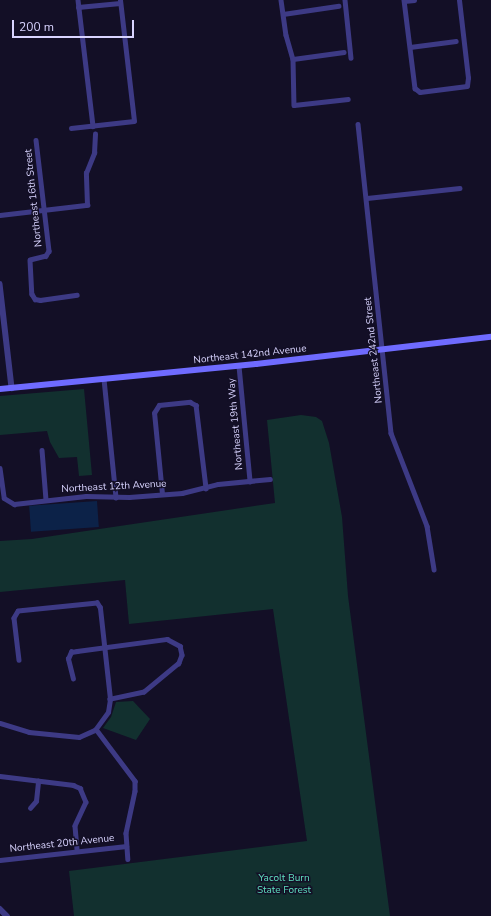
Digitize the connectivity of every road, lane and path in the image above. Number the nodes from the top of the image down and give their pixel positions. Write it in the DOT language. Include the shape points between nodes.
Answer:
graph roads {
  1 [pos="78,0"];
  2 [pos="282,0"];
  3 [pos="345,0"];
  4 [pos="414,0"];
  5 [pos="459,0"];
  6 [pos="120,1"];
  7 [pos="404,1"];
  8 [pos="338,6"];
  9 [pos="78,7"];
  10 [pos="283,14"];
  11 [pos="456,41"];
  12 [pos="410,47"];
  13 [pos="344,52"];
  14 [pos="351,58"];
  15 [pos="293,59"];
  16 [pos="348,99"];
  17 [pos="358,124"];
  18 [pos="93,126"];
  19 [pos="71,128"];
  20 [pos="95,134"];
  21 [pos="36,140"];
  22 [pos="459,188"];
  23 [pos="367,198"];
  24 [pos="44,210"];
  25 [pos="0,215"];
  26 [pos="0,284"];
  27 [pos="77,295"];
  28 [pos="2,309"];
  29 [pos="491,337"];
  30 [pos="383,350"];
  31 [pos="240,366"];
  32 [pos="104,379"];
  33 [pos="12,388"];
  34 [pos="0,389"];
  35 [pos="42,450"];
  36 [pos="0,468"];
  37 [pos="270,479"];
  38 [pos="250,481"];
  39 [pos="206,488"];
  40 [pos="162,494"];
  41 [pos="116,497"];
  42 [pos="46,500"];
  43 [pos="434,569"];
  44 [pos="104,646"];
  45 [pos="19,660"];
  46 [pos="73,679"];
  47 [pos="110,699"];
  48 [pos="0,723"];
  49 [pos="96,729"];
  50 [pos="0,776"];
  51 [pos="38,781"];
  52 [pos="30,808"];
  53 [pos="126,846"];
  54 [pos="77,851"];
  55 [pos="128,859"];
  56 [pos="0,860"];
  57 [pos="0,909"];
  58 [pos="7,916"];
  1 -- 9 [label="street"];
  2 -- 10 [label="street"];
  3 -- 14 [label="street"];
  4 -- 7 [label="street"];
  5 -- 12 [label="street" via="467,86 420,92 416,88"];
  6 -- 9 [label="street"];
  6 -- 18 [label="street" via="134,121"];
  7 -- 12 [label="street"];
  8 -- 10 [label="street"];
  9 -- 18 [label="street"];
  10 -- 15 [label="street"];
  11 -- 12 [label="street"];
  13 -- 15 [label="street"];
  15 -- 16 [label="street" via="294,105"];
  17 -- 23 [label="street, Northeast 242nd Street"];
  18 -- 19 [label="street"];
  20 -- 24 [label="street" via="96,146 86,173 87,205"];
  21 -- 24 [label="street, Northeast 16th Street"];
  22 -- 23 [label="street"];
  23 -- 30 [label="street, Northeast 242nd Street"];
  24 -- 25 [label="street"];
  24 -- 27 [label="street, Northeast 16th Street" via="47,254 30,260 35,299"];
  26 -- 28 [label="street"];
  28 -- 33 [label="street"];
  29 -- 30 [label="main road, Northeast 142nd Avenue"];
  30 -- 31 [label="main road, Northeast 142nd Avenue"];
  30 -- 43 [label="street, Northeast 242nd Street" via="392,433 426,526"];
  31 -- 32 [label="main road, Northeast 142nd Avenue"];
  31 -- 38 [label="street, Northeast 19th Way"];
  32 -- 33 [label="main road, Northeast 142nd Avenue"];
  32 -- 41 [label="street"];
  33 -- 34 [label="main road, Northeast 142nd Avenue"];
  35 -- 42 [label="street"];
  36 -- 42 [label="street, Northeast 12th Avenue" via="6,501 14,504"];
  37 -- 38 [label="street, Northeast 12th Avenue"];
  38 -- 39 [label="street, Northeast 12th Avenue"];
  39 -- 40 [label="street, Northeast 12th Avenue"];
  39 -- 40 [label="street" via="197,409 195,404 190,402 155,408"];
  40 -- 41 [label="street, Northeast 12th Avenue"];
  41 -- 42 [label="street, Northeast 12th Avenue" via="86,496"];
  44 -- 45 [label="street" via="100,608 97,603 20,610 14,618"];
  44 -- 46 [label="street" via="72,652 68,662"];
  44 -- 47 [label="street"];
  44 -- 47 [label="street" via="167,639 177,643 182,652 178,663 144,692"];
  47 -- 49 [label="street" via="108,712"];
  48 -- 49 [label="street" via="29,732 73,737 86,735"];
  49 -- 53 [label="street" via="134,781 135,791 126,833"];
  50 -- 51 [label="street"];
  51 -- 52 [label="street" via="36,801"];
  51 -- 54 [label="street" via="78,786 85,796 84,808 75,826"];
  53 -- 54 [label="street, Northeast 20th Avenue"];
  53 -- 55 [label="street"];
  54 -- 56 [label="street, Northeast 20th Avenue"];
  57 -- 58 [label="street"];
}
